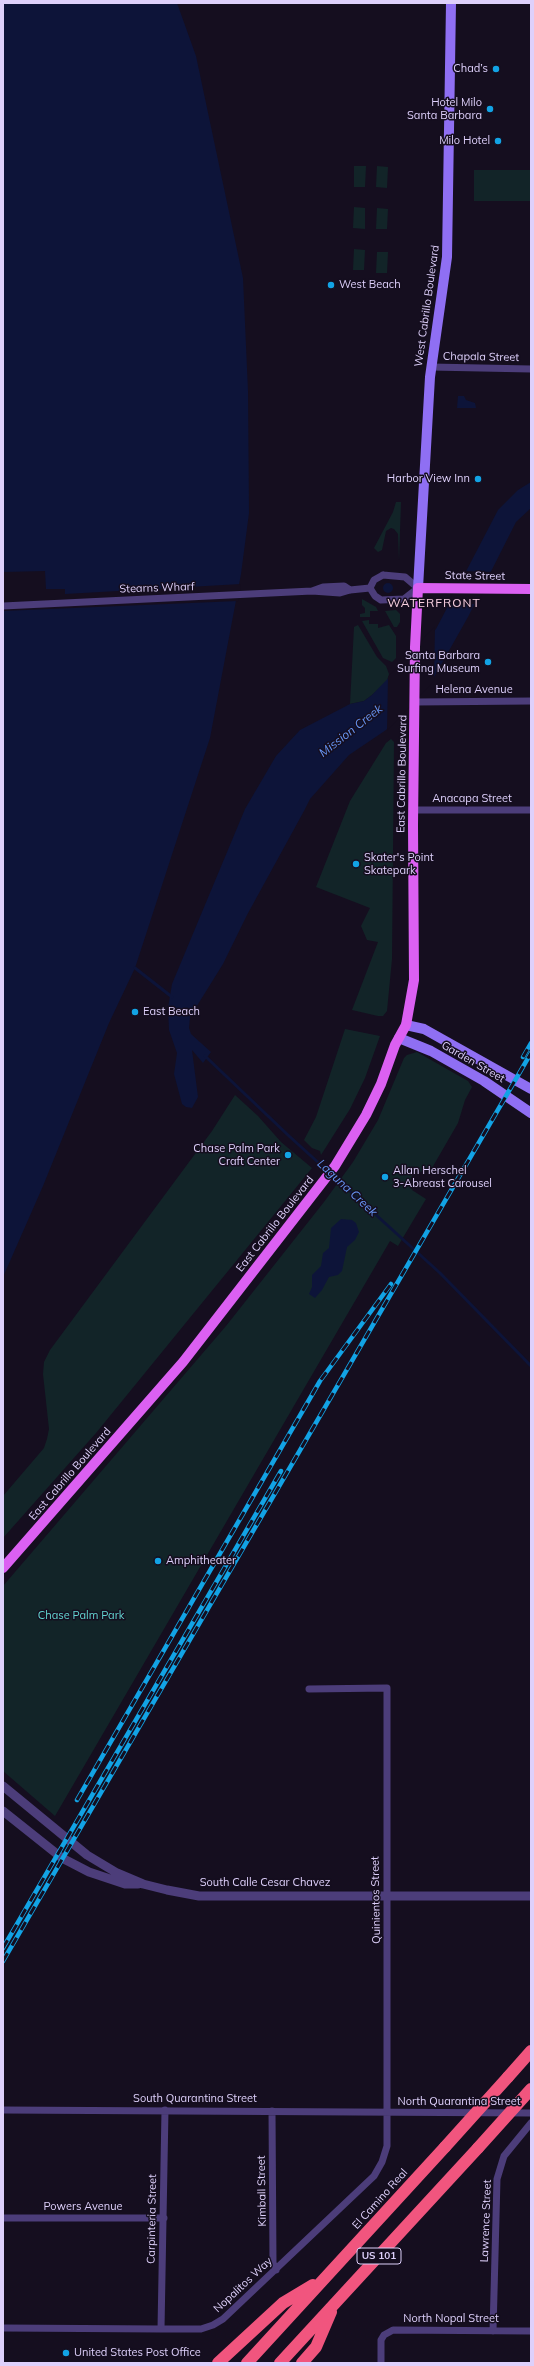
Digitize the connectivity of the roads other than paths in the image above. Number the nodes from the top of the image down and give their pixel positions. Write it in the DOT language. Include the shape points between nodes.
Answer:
graph roads {
  1 [pos="451,3"];
  2 [pos="431,367"];
  3 [pos="531,369"];
  4 [pos="370,588"];
  5 [pos="418,588"];
  6 [pos="531,589"];
  7 [pos="3,606"];
  8 [pos="416,701"];
  9 [pos="531,701"];
  10 [pos="413,810"];
  11 [pos="531,810"];
  12 [pos="406,1025"];
  13 [pos="399,1038"];
  14 [pos="531,1089"];
  15 [pos="531,1113"];
  16 [pos="3,1568"];
  17 [pos="308,1689"];
  18 [pos="3,1786"];
  19 [pos="3,1810"];
  20 [pos="143,1884"];
  21 [pos="388,1894"];
  22 [pos="531,1896"];
  23 [pos="531,2051"];
  24 [pos="531,2089"];
  25 [pos="3,2110"];
  26 [pos="164,2110"];
  27 [pos="272,2111"];
  28 [pos="387,2112"];
  29 [pos="531,2113"];
  30 [pos="531,2123"];
  31 [pos="3,2218"];
  32 [pos="164,2218"];
  33 [pos="276,2270"];
  34 [pos="323,2280"];
  35 [pos="334,2304"];
  36 [pos="3,2328"];
  37 [pos="161,2329"];
  38 [pos="493,2330"];
  39 [pos="531,2331"];
  40 [pos="218,2363"];
  41 [pos="247,2363"];
  42 [pos="280,2363"];
  43 [pos="302,2363"];
  44 [pos="381,2363"];
  1 -- 2 [label="main road, West Cabrillo Boulevard" via="447,257"];
  2 -- 3 [label="street, Chapala Street"];
  2 -- 5 [label="main road, West Cabrillo Boulevard"];
  4 -- 5 [label="street" via="381,600 404,598"];
  4 -- 5 [label="street" via="374,580 382,575 406,577"];
  4 -- 7 [label="street, Stearns Wharf" via="340,593 312,591"];
  5 -- 6 [label="main road, State Street"];
  5 -- 8 [label="main road, East Cabrillo Boulevard"];
  8 -- 9 [label="street, Helena Avenue"];
  8 -- 10 [label="main road, East Cabrillo Boulevard"];
  10 -- 11 [label="street, Anacapa Street"];
  10 -- 12 [label="main road, East Cabrillo Boulevard" via="414,980"];
  12 -- 13 [label="main road, East Cabrillo Boulevard"];
  12 -- 14 [label="main road, Garden Street" via="424,1029"];
  13 -- 15 [label="main road, Garden Street" via="484,1081"];
  13 -- 16 [label="main road, East Cabrillo Boulevard" via="366,1115 335,1166 153,1397"];
  17 -- 21 [label="street, Quinientos Street" via="387,1688"];
  18 -- 20 [label="street, South Calle Cesar Chavez" via="87,1855 117,1873"];
  19 -- 20 [label="street, South Calle Cesar Chavez" via="46,1846 89,1872 125,1884"];
  20 -- 21 [label="street, South Calle Cesar Chavez" via="199,1896"];
  21 -- 22 [label="street, South Calle Cesar Chavez"];
  21 -- 28 [label="street, Quinientos Street"];
  23 -- 34 [label="highway, El Camino Real / US 101, bridge"];
  24 -- 35 [label="highway, US 101, bridge"];
  25 -- 26 [label="street, South Quarantina Street"];
  26 -- 27 [label="street, South Quarantina Street"];
  26 -- 32 [label="street, Carpinteria Street"];
  27 -- 28 [label="street, South Quarantina Street"];
  27 -- 33 [label="street, Kimball Street" via="273,2263"];
  28 -- 29 [label="street, North Quarantina Street"];
  28 -- 33 [label="street, Nopalitos Way" via="387,2146 374,2176"];
  30 -- 38 [label="street, Lawrence Street" via="504,2156 497,2179"];
  31 -- 32 [label="street, Powers Avenue"];
  32 -- 37 [label="street, Carpinteria Street"];
  33 -- 37 [label="street, Nopalitos Way" via="223,2319 213,2325 201,2329"];
  34 -- 40 [label="highway" via="283,2303"];
  34 -- 41 [label="highway, El Camino Real / US 101"];
  35 -- 42 [label="highway, US 101"];
  35 -- 43 [label="highway" via="316,2347"];
  36 -- 37 [label="street, Nopalitos Way"];
  38 -- 39 [label="street, North Nopal Street"];
  38 -- 44 [label="street, North Nopal Street" via="393,2330 384,2335 380,2345"];
}
